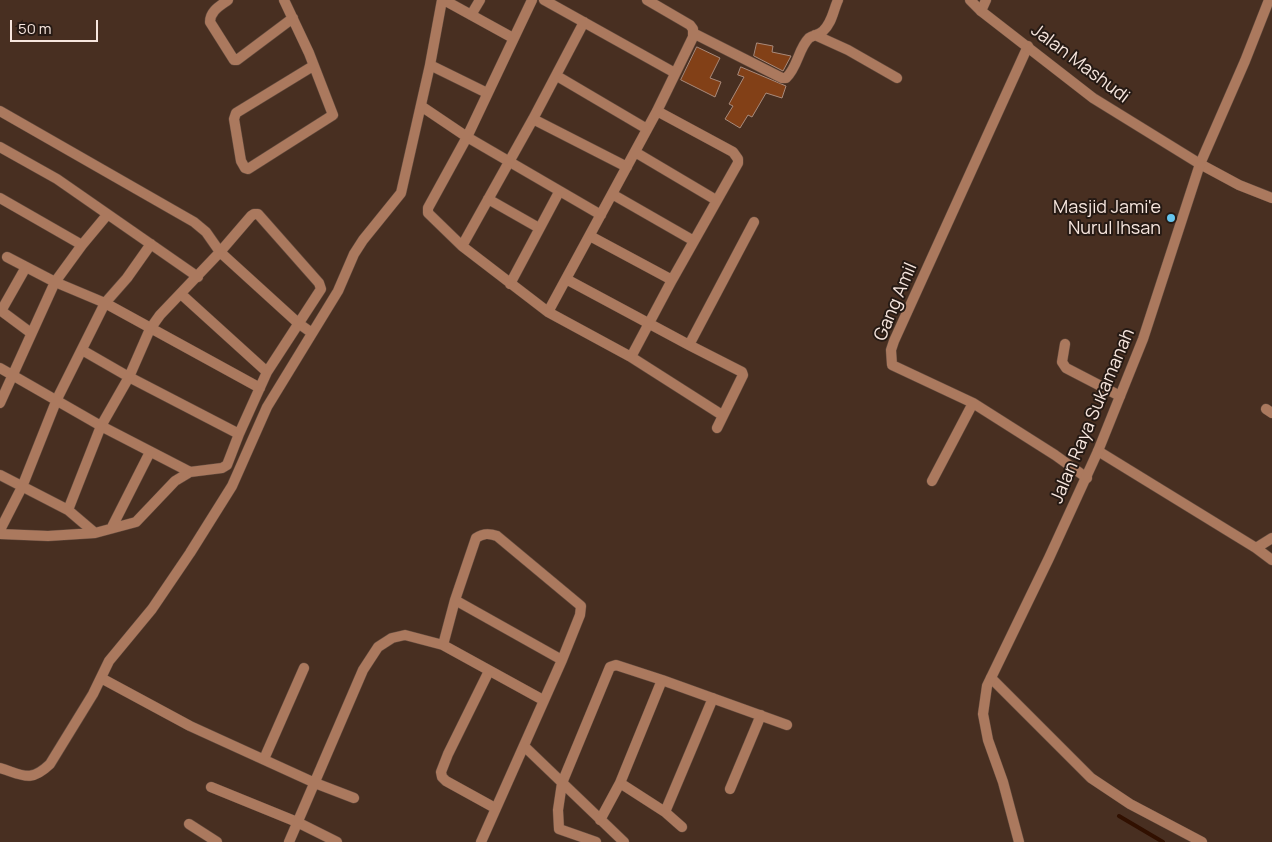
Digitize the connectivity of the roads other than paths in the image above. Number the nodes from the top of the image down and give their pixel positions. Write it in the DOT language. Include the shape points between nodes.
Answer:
graph roads {
  1 [pos="228,0"];
  2 [pos="284,0"];
  3 [pos="443,0"];
  4 [pos="480,0"];
  5 [pos="532,0"];
  6 [pos="544,0"];
  7 [pos="647,0"];
  8 [pos="838,0"];
  9 [pos="970,0"];
  10 [pos="986,0"];
  11 [pos="1271,0"];
  12 [pos="981,11"];
  13 [pos="471,15"];
  14 [pos="293,18"];
  15 [pos="584,22"];
  16 [pos="693,33"];
  17 [pos="815,36"];
  18 [pos="513,38"];
  19 [pos="1028,46"];
  20 [pos="313,66"];
  21 [pos="430,66"];
  22 [pos="675,73"];
  23 [pos="557,76"];
  24 [pos="896,78"];
  25 [pos="487,93"];
  26 [pos="421,106"];
  27 [pos="0,111"];
  28 [pos="657,111"];
  29 [pos="533,119"];
  30 [pos="647,129"];
  31 [pos="466,137"];
  32 [pos="0,147"];
  33 [pos="635,152"];
  34 [pos="509,162"];
  35 [pos="1200,164"];
  36 [pos="627,167"];
  37 [pos="560,192"];
  38 [pos="612,194"];
  39 [pos="1272,198"];
  40 [pos="488,199"];
  41 [pos="716,200"];
  42 [pos="1,202"];
  43 [pos="107,215"];
  44 [pos="601,215"];
  45 [pos="754,222"];
  46 [pos="539,228"];
  47 [pos="590,236"];
  48 [pos="694,241"];
  49 [pos="151,244"];
  50 [pos="82,245"];
  51 [pos="462,246"];
  52 [pos="220,252"];
  53 [pos="7,257"];
  54 [pos="26,267"];
  55 [pos="198,277"];
  56 [pos="566,279"];
  57 [pos="672,280"];
  58 [pos="55,282"];
  59 [pos="510,284"];
  60 [pos="181,294"];
  61 [pos="105,303"];
  62 [pos="1,311"];
  63 [pos="548,312"];
  64 [pos="298,323"];
  65 [pos="650,323"];
  66 [pos="150,329"];
  67 [pos="31,333"];
  68 [pos="312,333"];
  69 [pos="1065,344"];
  70 [pos="688,345"];
  71 [pos="82,350"];
  72 [pos="632,357"];
  73 [pos="0,368"];
  74 [pos="267,372"];
  75 [pos="12,375"];
  76 [pos="129,377"];
  77 [pos="260,388"];
  78 [pos="1120,396"];
  79 [pos="57,399"];
  80 [pos="0,403"];
  81 [pos="973,403"];
  82 [pos="722,415"];
  83 [pos="102,426"];
  84 [pos="717,428"];
  85 [pos="239,434"];
  86 [pos="1098,451"];
  87 [pos="150,452"];
  88 [pos="190,472"];
  89 [pos="0,475"];
  90 [pos="1087,478"];
  91 [pos="932,481"];
  92 [pos="22,487"];
  93 [pos="68,510"];
  94 [pos="112,527"];
  95 [pos="0,530"];
  96 [pos="95,533"];
  97 [pos="0,534"];
  98 [pos="1272,538"];
  99 [pos="1256,548"];
  100 [pos="1272,560"];
  101 [pos="455,600"];
  102 [pos="442,645"];
  103 [pos="562,660"];
  104 [pos="304,668"];
  105 [pos="489,671"];
  106 [pos="101,678"];
  107 [pos="991,678"];
  108 [pos="662,680"];
  109 [pos="713,698"];
  110 [pos="543,700"];
  111 [pos="761,716"];
  112 [pos="788,725"];
  113 [pos="524,746"];
  114 [pos="264,759"];
  115 [pos="0,768"];
  116 [pos="315,783"];
  117 [pos="562,783"];
  118 [pos="620,783"];
  119 [pos="211,787"];
  120 [pos="730,789"];
  121 [pos="354,798"];
  122 [pos="495,808"];
  123 [pos="665,812"];
  124 [pos="600,820"];
  125 [pos="297,822"];
  126 [pos="189,824"];
  127 [pos="682,827"];
  128 [pos="217,842"];
  129 [pos="289,842"];
  130 [pos="338,842"];
  131 [pos="481,842"];
  132 [pos="596,842"];
  133 [pos="624,842"];
  134 [pos="1019,842"];
  135 [pos="1202,842"];
  1 -- 14 [label="street" via="213,12 210,22 234,60"];
  2 -- 14 [label="street"];
  3 -- 13 [label="street"];
  3 -- 21 [label="street"];
  4 -- 13 [label="street"];
  5 -- 18 [label="street"];
  6 -- 15 [label="street"];
  7 -- 16 [label="street" via="690,25"];
  8 -- 17 [label="street" via="828,25"];
  9 -- 12 [label="street, Jalan Mashudi"];
  10 -- 12 [label="street"];
  11 -- 35 [label="street, Jalan Raya Sukamanah"];
  12 -- 19 [label="street, Jalan Mashudi"];
  13 -- 18 [label="street"];
  14 -- 20 [label="street"];
  15 -- 22 [label="street"];
  15 -- 23 [label="street"];
  16 -- 17 [label="street" via="784,78 796,67 809,38"];
  16 -- 22 [label="street"];
  17 -- 24 [label="street" via="848,50"];
  18 -- 25 [label="street"];
  19 -- 35 [label="street, Jalan Mashudi" via="1093,98"];
  19 -- 81 [label="street, Gang Amil" via="891,350 892,364"];
  20 -- 20 [label="street" via="236,113 234,119 245,168 332,115"];
  21 -- 25 [label="street"];
  21 -- 26 [label="street"];
  22 -- 28 [label="street"];
  23 -- 29 [label="street"];
  23 -- 30 [label="street"];
  25 -- 31 [label="street"];
  26 -- 31 [label="street"];
  26 -- 68 [label="street" via="401,193 354,254 338,291"];
  27 -- 52 [label="street" via="194,222 206,232"];
  28 -- 30 [label="street"];
  28 -- 41 [label="street" via="736,156 738,163"];
  29 -- 34 [label="street"];
  29 -- 36 [label="street"];
  30 -- 33 [label="street"];
  31 -- 34 [label="street"];
  31 -- 51 [label="street" via="428,210"];
  32 -- 43 [label="street"];
  33 -- 36 [label="street"];
  33 -- 41 [label="street"];
  34 -- 37 [label="street"];
  34 -- 40 [label="street"];
  35 -- 39 [label="street, Jalan Mashudi"];
  35 -- 78 [label="street, Jalan Raya Sukamanah" via="1143,339"];
  36 -- 38 [label="street"];
  37 -- 44 [label="street"];
  37 -- 46 [label="street"];
  38 -- 44 [label="street"];
  38 -- 48 [label="street"];
  40 -- 46 [label="street"];
  40 -- 51 [label="street"];
  41 -- 48 [label="street"];
  42 -- 50 [label="street"];
  43 -- 49 [label="street"];
  43 -- 50 [label="street"];
  44 -- 47 [label="street"];
  45 -- 70 [label="street"];
  46 -- 59 [label="street"];
  47 -- 56 [label="street"];
  47 -- 57 [label="street"];
  48 -- 57 [label="street"];
  49 -- 55 [label="street"];
  49 -- 61 [label="street"];
  50 -- 58 [label="street"];
  51 -- 59 [label="street"];
  52 -- 55 [label="street"];
  52 -- 64 [label="street"];
  52 -- 64 [label="street" via="251,216 258,214 320,286"];
  53 -- 54 [label="street"];
  54 -- 58 [label="street"];
  54 -- 62 [label="street"];
  55 -- 60 [label="street"];
  56 -- 63 [label="street"];
  56 -- 65 [label="street"];
  57 -- 65 [label="street"];
  58 -- 61 [label="street"];
  58 -- 67 [label="street"];
  59 -- 63 [label="street"];
  60 -- 66 [label="street"];
  60 -- 74 [label="street"];
  61 -- 66 [label="street"];
  61 -- 71 [label="street"];
  62 -- 67 [label="street"];
  63 -- 72 [label="street"];
  64 -- 68 [label="street"];
  64 -- 74 [label="street"];
  65 -- 70 [label="street"];
  65 -- 72 [label="street"];
  66 -- 76 [label="street"];
  66 -- 77 [label="street"];
  67 -- 75 [label="street"];
  68 -- 106 [label="street" via="267,407 232,486 185,561 152,609 109,661"];
  69 -- 78 [label="street" via="1062,362 1066,368"];
  70 -- 82 [label="street" via="742,372"];
  71 -- 76 [label="street"];
  71 -- 79 [label="street"];
  72 -- 82 [label="street"];
  73 -- 75 [label="street"];
  74 -- 77 [label="street"];
  75 -- 79 [label="street"];
  75 -- 80 [label="street"];
  76 -- 83 [label="street"];
  76 -- 85 [label="street"];
  77 -- 85 [label="street"];
  78 -- 86 [label="street, Jalan Raya Sukamanah"];
  79 -- 83 [label="street"];
  79 -- 92 [label="street"];
  81 -- 90 [label="street, Gang Amil"];
  81 -- 91 [label="street"];
  82 -- 84 [label="street"];
  83 -- 87 [label="street"];
  83 -- 93 [label="street"];
  85 -- 88 [label="street" via="226,467"];
  86 -- 90 [label="street, Jalan Raya Sukamanah"];
  86 -- 99 [label="street"];
  87 -- 88 [label="street"];
  87 -- 94 [label="street"];
  88 -- 94 [label="street" via="175,481 136,522"];
  89 -- 92 [label="street"];
  90 -- 107 [label="street, Jalan Raya Sukamanah"];
  92 -- 93 [label="street"];
  92 -- 95 [label="street"];
  93 -- 96 [label="street"];
  94 -- 96 [label="street"];
  96 -- 97 [label="street" via="48,536"];
  98 -- 99 [label="street"];
  99 -- 100 [label="street"];
  101 -- 102 [label="street"];
  101 -- 103 [label="street"];
  101 -- 103 [label="street" via="476,538 485,534 497,536 581,606"];
  102 -- 105 [label="street"];
  102 -- 116 [label="street" via="405,635 392,638 378,647 363,670"];
  103 -- 110 [label="street"];
  104 -- 114 [label="street"];
  105 -- 110 [label="street"];
  105 -- 122 [label="street" via="441,772 446,781"];
  106 -- 114 [label="street" via="190,726"];
  106 -- 115 [label="street" via="72,730 41,773 29,777"];
  107 -- 134 [label="street, Jalan Raya Sukamanah" via="982,714"];
  107 -- 135 [label="street" via="1091,778 1130,804"];
  108 -- 109 [label="street"];
  108 -- 117 [label="street" via="616,666 610,668"];
  108 -- 118 [label="street"];
  109 -- 111 [label="street"];
  109 -- 123 [label="street"];
  110 -- 113 [label="street"];
  111 -- 112 [label="street"];
  111 -- 120 [label="street"];
  113 -- 117 [label="street"];
  113 -- 122 [label="street"];
  114 -- 116 [label="street"];
  116 -- 121 [label="street"];
  116 -- 125 [label="street"];
  117 -- 124 [label="street"];
  117 -- 132 [label="street" via="559,829"];
  118 -- 123 [label="street"];
  118 -- 124 [label="street"];
  119 -- 125 [label="street"];
  122 -- 131 [label="street"];
  123 -- 127 [label="street"];
  124 -- 133 [label="street"];
  125 -- 129 [label="street"];
  125 -- 130 [label="street"];
  126 -- 128 [label="street"];
}
